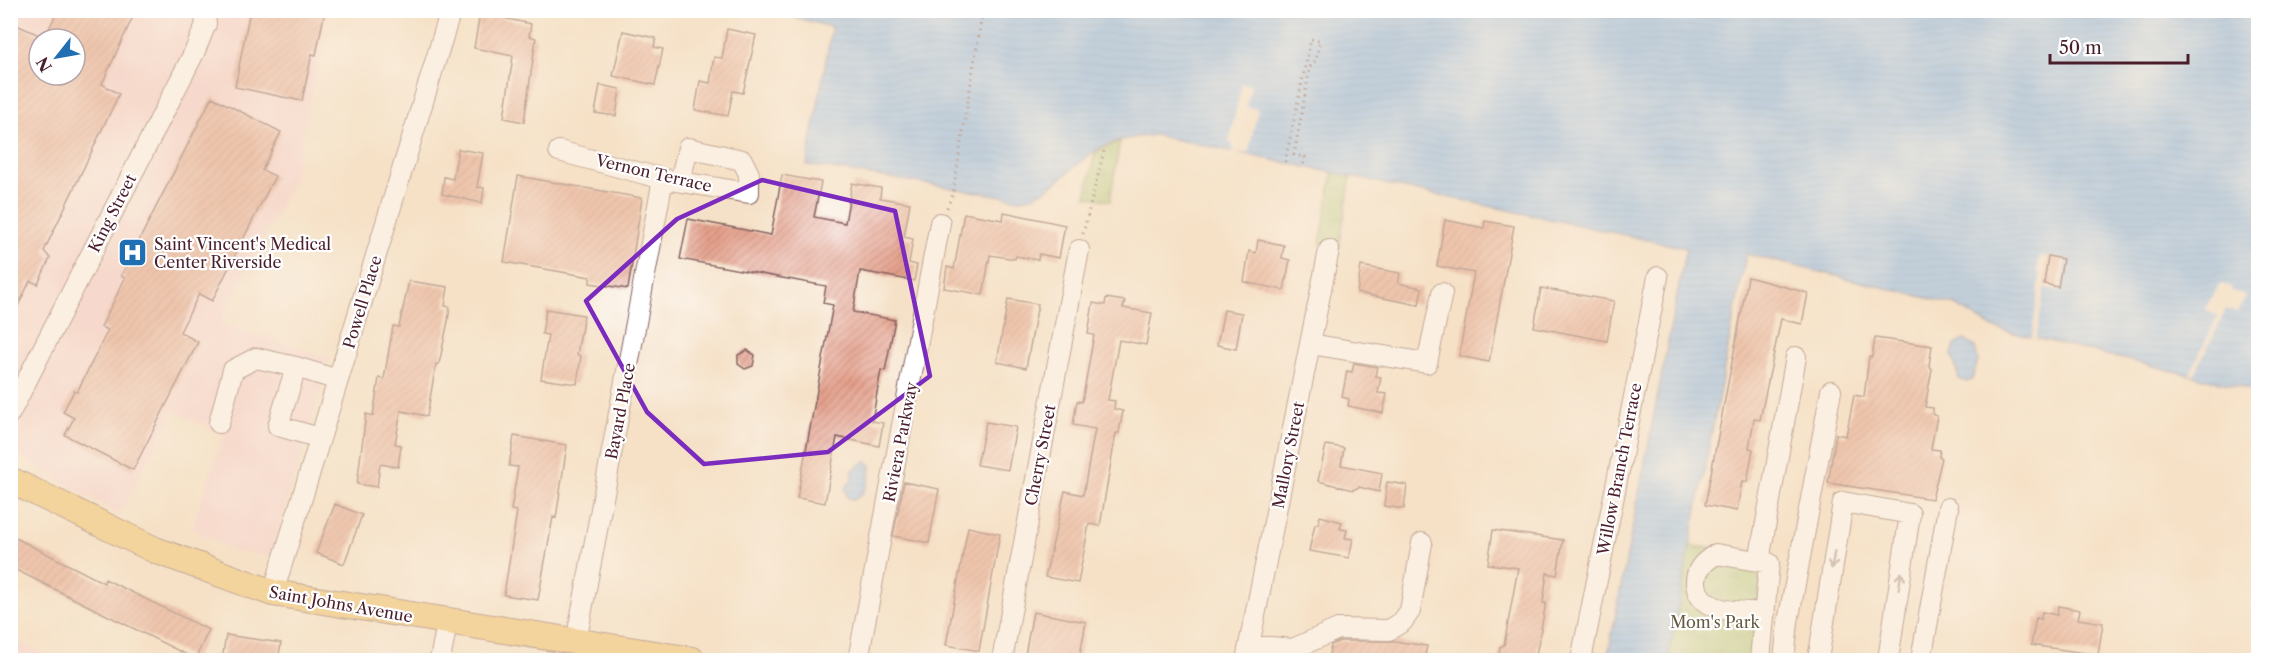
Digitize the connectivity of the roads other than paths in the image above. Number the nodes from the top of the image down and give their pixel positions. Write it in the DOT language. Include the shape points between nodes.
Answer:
graph roads {
  1 [pos="204,10"];
  2 [pos="451,10"];
  3 [pos="559,150"];
  4 [pos="672,180"];
  5 [pos="749,193"];
  6 [pos="940,223"];
  7 [pos="1079,250"];
  8 [pos="1329,250"];
  9 [pos="1658,278"];
  10 [pos="1442,293"];
  11 [pos="1310,344"];
  12 [pos="1796,357"];
  13 [pos="296,367"];
  14 [pos="338,380"];
  15 [pos="1831,391"];
  16 [pos="10,413"];
  17 [pos="219,423"];
  18 [pos="320,438"];
  19 [pos="10,480"];
  20 [pos="1948,508"];
  21 [pos="1422,543"];
  22 [pos="1759,561"];
  23 [pos="273,593"];
  24 [pos="1765,613"];
  25 [pos="447,623"];
  26 [pos="576,642"];
  27 [pos="1248,652"];
  28 [pos="1292,655"];
  29 [pos="632,656"];
  30 [pos="440,660"];
  31 [pos="692,660"];
  32 [pos="858,660"];
  33 [pos="1002,660"];
  34 [pos="1581,660"];
  35 [pos="1760,660"];
  36 [pos="1784,660"];
  37 [pos="1818,660"];
  38 [pos="1888,660"];
  39 [pos="1921,660"];
  1 -- 16 [label="street, King Street" via="206,24 194,53"];
  2 -- 14 [label="street, Powell Place"];
  3 -- 4 [label="street, Vernon Terrace"];
  4 -- 5 [label="street, Vernon Terrace"];
  4 -- 5 [label="street, Bayard Place" via="688,148 742,160 750,174"];
  4 -- 26 [label="street, Bayard Place"];
  6 -- 32 [label="street, Riviera Parkway"];
  7 -- 33 [label="street, Cherry Street"];
  8 -- 11 [label="street, Mallory Street"];
  9 -- 34 [label="street, Willow Branch Terrace"];
  10 -- 11 [label="street" via="1427,363"];
  11 -- 27 [label="street, Mallory Street"];
  12 -- 22 [label="street"];
  13 -- 14 [label="street"];
  13 -- 17 [label="street" via="256,358 233,370"];
  13 -- 18 [label="street" via="278,426"];
  14 -- 18 [label="street, Powell Place"];
  15 -- 36 [label="street"];
  18 -- 23 [label="street, Powell Place"];
  19 -- 23 [label="main road, Saint Johns Avenue" via="155,550"];
  20 -- 39 [label="street"];
  21 -- 28 [label="street" via="1410,611 1402,622 1389,630 1338,629"];
  22 -- 24 [label="street" via="1769,563"];
  22 -- 24 [label="street" via="1716,554 1701,564 1697,591 1708,605"];
  23 -- 25 [label="main road, Saint Johns Avenue"];
  24 -- 35 [label="street"];
  25 -- 26 [label="main road, Saint Johns Avenue"];
  25 -- 30 [label="street"];
  26 -- 29 [label="main road, Saint Johns Avenue"];
  27 -- 28 [label="street"];
  29 -- 31 [label="main road, Saint Johns Avenue"];
  38 -- 37 [label="street, one-way" via="1910,514 1843,502"];
}
